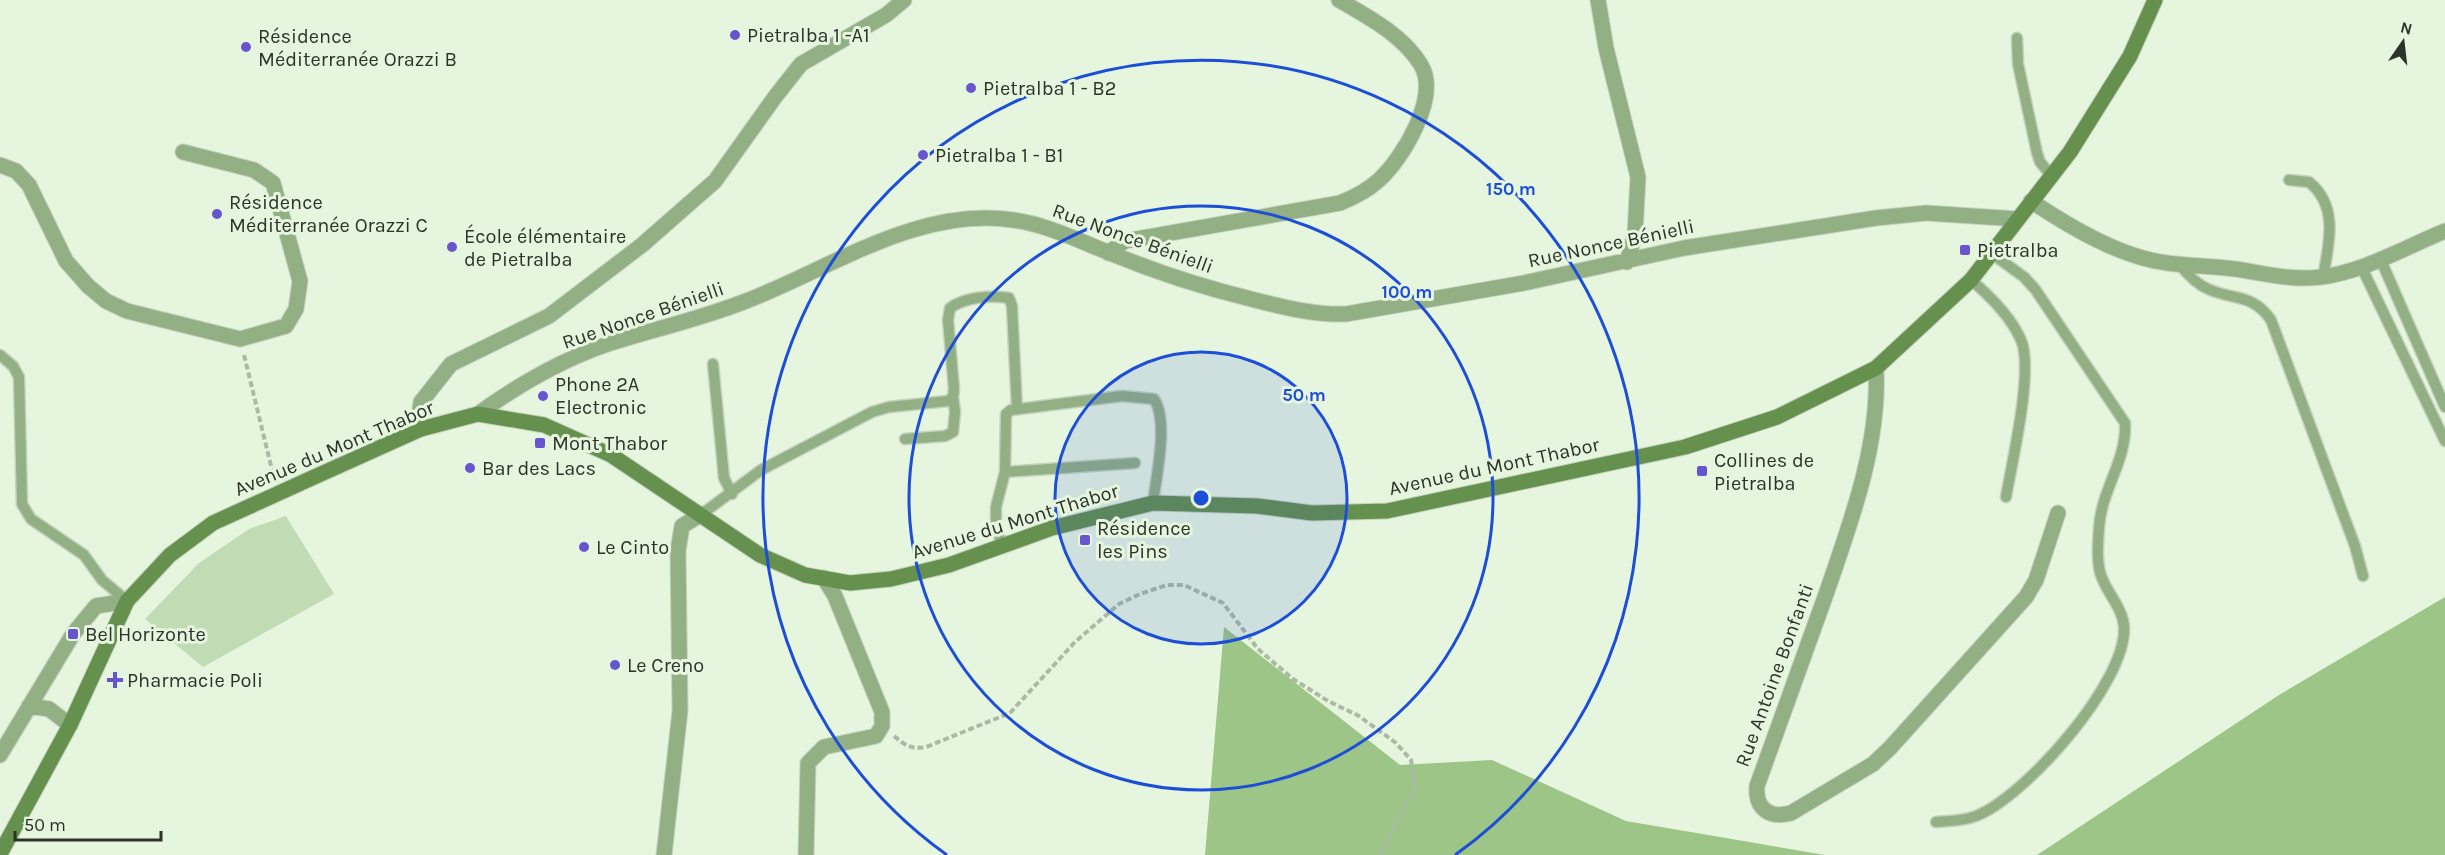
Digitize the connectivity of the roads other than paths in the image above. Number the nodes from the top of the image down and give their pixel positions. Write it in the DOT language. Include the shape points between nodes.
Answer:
graph roads {
  1 [pos="904,0"];
  2 [pos="1339,0"];
  3 [pos="1598,0"];
  4 [pos="2155,0"];
  5 [pos="2018,38"];
  6 [pos="183,152"];
  7 [pos="0,165"];
  8 [pos="2051,174"];
  9 [pos="2289,180"];
  10 [pos="2031,201"];
  11 [pos="2018,219"];
  12 [pos="2445,231"];
  13 [pos="1108,253"];
  14 [pos="1992,253"];
  15 [pos="2380,258"];
  16 [pos="1627,262"];
  17 [pos="2179,264"];
  18 [pos="2361,266"];
  19 [pos="2323,277"];
  20 [pos="1971,280"];
  21 [pos="0,355"];
  22 [pos="713,364"];
  23 [pos="1876,368"];
  24 [pos="953,397"];
  25 [pos="2445,406"];
  26 [pos="1017,410"];
  27 [pos="478,414"];
  28 [pos="421,429"];
  29 [pos="905,439"];
  30 [pos="2445,441"];
  31 [pos="1136,463"];
  32 [pos="1005,472"];
  33 [pos="732,494"];
  34 [pos="2006,497"];
  35 [pos="1154,503"];
  36 [pos="2058,513"];
  37 [pos="702,514"];
  38 [pos="1002,547"];
  39 [pos="2363,576"];
  40 [pos="824,578"];
  41 [pos="127,600"];
  42 [pos="29,706"];
  43 [pos="70,725"];
  44 [pos="0,755"];
  45 [pos="1936,822"];
  46 [pos="0,854"];
  47 [pos="664,855"];
  48 [pos="806,855"];
  1 -- 28 [label="street" via="886,15 801,64 715,181 642,245 549,316 451,364 421,402"];
  2 -- 13 [label="street" via="1408,47 1423,67 1425,105 1402,150 1382,178 1362,194 1340,203 1125,241"];
  3 -- 16 [label="street" via="1638,177 1635,234"];
  4 -- 8 [label="street, Avenue du Mont Thabor" via="2130,56 2070,152"];
  5 -- 8 [label="lane" via="2018,64 2037,153"];
  6 -- 7 [label="street" via="254,170 273,183 300,281 296,309 285,326 240,339 127,311 106,301 66,261 29,185 16,171"];
  8 -- 10 [label="street, Avenue du Mont Thabor"];
  9 -- 19 [label="lane" via="2309,182 2326,202 2330,221"];
  10 -- 11 [label="street, Avenue du Mont Thabor"];
  10 -- 17 [label="street" via="2139,257"];
  11 -- 14 [label="street, Avenue du Mont Thabor"];
  11 -- 16 [label="street, Rue Nonce Bénielli" via="1926,213 1876,218 1684,248"];
  12 -- 15 [label="street"];
  13 -- 16 [label="street, Rue Nonce Bénielli" via="1184,282 1317,315 1346,314"];
  13 -- 27 [label="street, Rue Nonce Bénielli" via="1054,229 1012,220 948,222 839,257 746,302 605,345 523,382"];
  14 -- 20 [label="street, Avenue du Mont Thabor"];
  14 -- 45 [label="lane" via="2035,289 2125,423 2126,441 2099,515 2098,543 2101,576 2124,627 2121,652 2111,677 2050,757 1996,805 1976,816"];
  15 -- 18 [label="street"];
  15 -- 25 [label="lane"];
  17 -- 19 [label="street" via="2298,278"];
  17 -- 39 [label="lane" via="2209,290 2262,306 2271,320"];
  18 -- 19 [label="street"];
  18 -- 30 [label="lane"];
  20 -- 23 [label="street, Avenue du Mont Thabor"];
  20 -- 34 [label="lane" via="2007,318 2025,353 2025,376"];
  21 -- 41 [label="lane" via="19,377 22,504 31,519 84,555 102,580"];
  22 -- 33 [label="lane" via="724,478"];
  23 -- 35 [label="street, Avenue du Mont Thabor" via="1832,392 1737,432 1685,447 1387,511 1312,513 1257,506"];
  23 -- 36 [label="street, Rue Antoine Bonfanti" via="1875,415 1861,484 1757,786 1756,797 1763,809 1779,816 1791,813 1873,764 1890,748 2026,597 2036,580"];
  24 -- 26 [label="lane" via="950,308 959,302 1008,298 1012,306"];
  24 -- 29 [label="lane" via="953,432"];
  24 -- 33 [label="lane" via="940,403 872,412 761,470"];
  26 -- 32 [label="lane" via="1006,414"];
  26 -- 35 [label="lane" via="1122,396 1154,399 1160,407 1162,422"];
  27 -- 28 [label="street, Avenue du Mont Thabor"];
  27 -- 37 [label="street, Avenue du Mont Thabor" via="544,425 611,455"];
  28 -- 41 [label="street, Avenue du Mont Thabor" via="213,523 170,555"];
  31 -- 32 [label="lane"];
  32 -- 38 [label="lane" via="996,507"];
  33 -- 37 [label="lane"];
  35 -- 38 [label="street, Avenue du Mont Thabor" via="1078,520"];
  37 -- 40 [label="street, Avenue du Mont Thabor" via="760,555 786,568"];
  37 -- 47 [label="street" via="682,526 678,551 680,711"];
  38 -- 40 [label="street, Avenue du Mont Thabor" via="891,579 850,582"];
  40 -- 48 [label="street" via="877,701 882,726 876,736 824,747 808,762"];
  41 -- 42 [label="street" via="96,606 73,634"];
  41 -- 43 [label="street, Avenue du Mont Thabor"];
  42 -- 43 [label="street" via="49,709"];
  42 -- 44 [label="street"];
  43 -- 46 [label="street, Avenue du Mont Thabor"];
}
